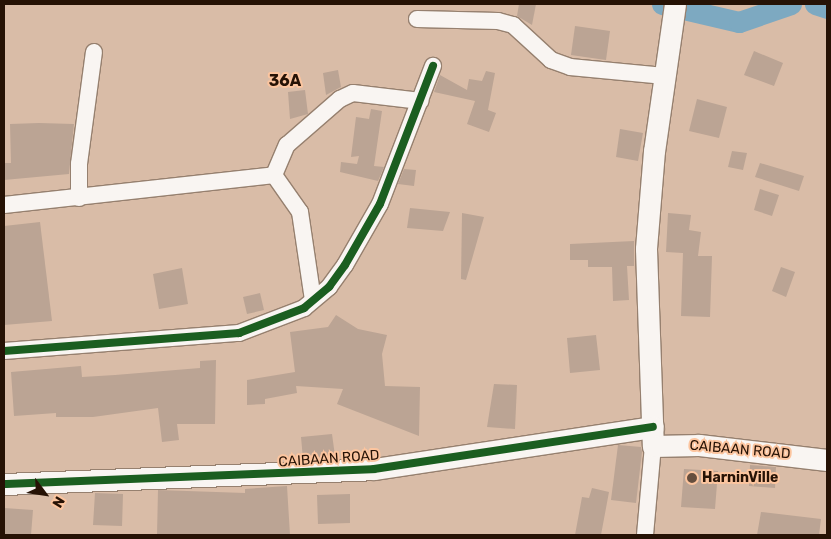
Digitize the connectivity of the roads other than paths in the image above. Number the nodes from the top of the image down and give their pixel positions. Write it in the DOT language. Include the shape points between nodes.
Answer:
graph roads {
  1 [pos="675,4"];
  2 [pos="417,19"];
  3 [pos="94,52"];
  4 [pos="433,66"];
  5 [pos="665,76"];
  6 [pos="421,101"];
  7 [pos="274,175"];
  8 [pos="79,198"];
  9 [pos="4,205"];
  10 [pos="313,300"];
  11 [pos="4,351"];
  12 [pos="653,436"];
  13 [pos="827,460"];
  14 [pos="4,484"];
  15 [pos="646,535"];
  1 -- 5 [label="street"];
  2 -- 5 [label="street" via="498,21 513,25 551,60 570,67"];
  3 -- 8 [label="street" via="79,164"];
  4 -- 6 [label="street"];
  5 -- 12 [label="street" via="646,250"];
  6 -- 7 [label="street" via="346,96 297,133 287,145"];
  6 -- 10 [label="street" via="380,204 345,265"];
  7 -- 8 [label="street"];
  7 -- 10 [label="street" via="300,212"];
  8 -- 9 [label="street"];
  10 -- 11 [label="street" via="258,329 239,333"];
  12 -- 13 [label="street, CAIBAAN ROAD" via="699,445"];
  12 -- 14 [label="street, CAIBAAN ROAD" via="374,469"];
  12 -- 15 [label="street"];
}
